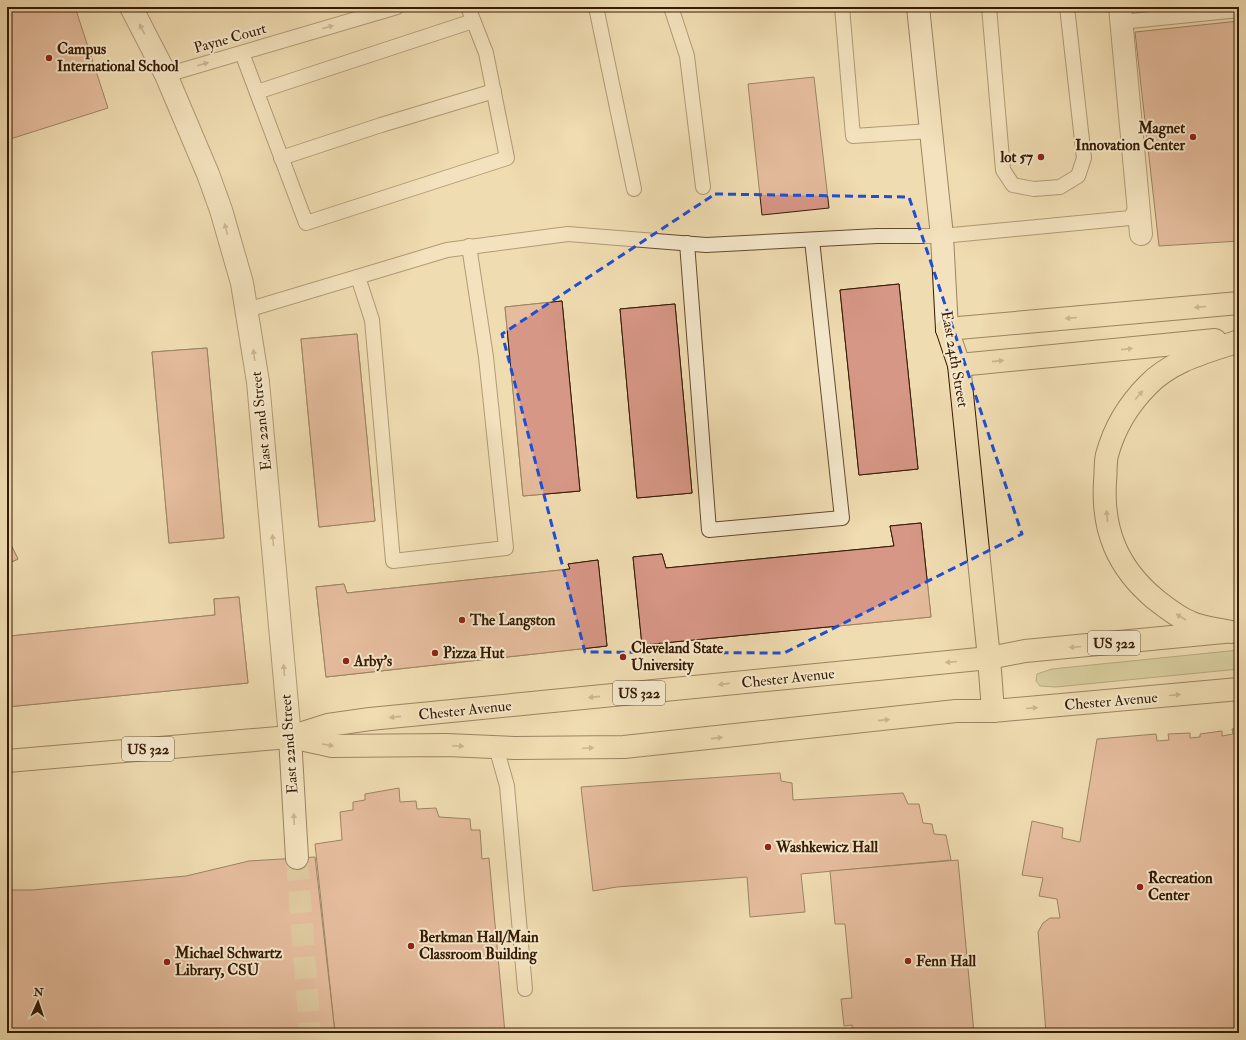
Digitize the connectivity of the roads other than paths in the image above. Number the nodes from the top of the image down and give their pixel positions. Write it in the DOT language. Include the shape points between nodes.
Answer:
graph roads {
  1 [pos="131,7"];
  2 [pos="397,7"];
  3 [pos="468,7"];
  4 [pos="596,7"];
  5 [pos="671,7"];
  6 [pos="842,7"];
  7 [pos="918,7"];
  8 [pos="989,7"];
  9 [pos="1067,7"];
  10 [pos="1239,10"];
  11 [pos="1123,14"];
  12 [pos="473,21"];
  13 [pos="242,53"];
  14 [pos="166,75"];
  15 [pos="494,91"];
  16 [pos="257,92"];
  17 [pos="931,131"];
  18 [pos="281,158"];
  19 [pos="704,187"];
  20 [pos="634,189"];
  21 [pos="1139,206"];
  22 [pos="1141,234"];
  23 [pos="942,236"];
  24 [pos="812,240"];
  25 [pos="687,243"];
  26 [pos="469,246"];
  27 [pos="358,276"];
  28 [pos="1239,303"];
  29 [pos="248,310"];
  30 [pos="947,329"];
  31 [pos="1239,339"];
  32 [pos="959,365"];
  33 [pos="1235,631"];
  34 [pos="989,658"];
  35 [pos="1239,689"];
  36 [pos="993,711"];
  37 [pos="290,737"];
  38 [pos="496,748"];
  39 [pos="7,761"];
  40 [pos="297,858"];
  41 [pos="525,989"];
  14 -- 1 [label="street, East 22nd Street, one-way"];
  13 -- 2 [label="lane, Payne Court, one-way"];
  3 -- 12 [label="lane"];
  4 -- 20 [label="lane"];
  5 -- 19 [label="lane" via="687,56"];
  6 -- 17 [label="lane" via="853,136"];
  7 -- 17 [label="street, East 24th Street"];
  8 -- 9 [label="lane" via="1003,170 1013,186 1034,189 1060,187 1078,176 1084,158"];
  10 -- 11 [label="lane"];
  11 -- 21 [label="street"];
  12 -- 15 [label="lane" via="486,53"];
  12 -- 16 [label="lane"];
  14 -- 13 [label="lane, Payne Court, one-way"];
  13 -- 16 [label="lane"];
  29 -- 14 [label="street, East 22nd Street, one-way" via="218,202"];
  15 -- 18 [label="lane"];
  15 -- 18 [label="lane" via="507,158 306,223"];
  16 -- 18 [label="lane"];
  17 -- 23 [label="street, East 24th Street"];
  21 -- 22 [label="street"];
  21 -- 23 [label="lane" via="1130,218"];
  23 -- 24 [label="lane"];
  23 -- 30 [label="street, East 24th Street"];
  24 -- 25 [label="lane" via="706,245"];
  24 -- 25 [label="lane" via="842,518 709,530"];
  25 -- 26 [label="lane" via="568,234"];
  26 -- 27 [label="lane"];
  26 -- 27 [label="lane" via="486,357 506,548 393,561 372,320"];
  27 -- 29 [label="lane"];
  28 -- 30 [label="main road, one-way"];
  37 -- 29 [label="street, East 22nd Street, one-way" via="258,382"];
  30 -- 32 [label="main road, East 24th Street"];
  32 -- 31 [label="main road, one-way"];
  33 -- 31 [label="main road, one-way" via="1190,623 1163,606 1139,586 1118,556 1112,542 1104,492 1107,456 1120,422 1148,384 1164,371 1186,359"];
  32 -- 34 [label="main road, East 24th Street"];
  33 -- 34 [label="main road, Chester Avenue / US 322, one-way" via="1025,651"];
  34 -- 36 [label="main road, East 24th Street"];
  34 -- 37 [label="main road, Chester Avenue / US 322, one-way" via="328,724"];
  36 -- 35 [label="main road, Chester Avenue / US 322, one-way"];
  38 -- 36 [label="main road, Chester Avenue / US 322, one-way" via="624,747 956,712"];
  37 -- 38 [label="main road, Chester Avenue / US 322, one-way" via="332,746 447,745"];
  37 -- 39 [label="main road, Chester Avenue / US 322"];
  40 -- 37 [label="street, East 22nd Street, one-way"];
  38 -- 41 [label="lane" via="507,786"];
}
